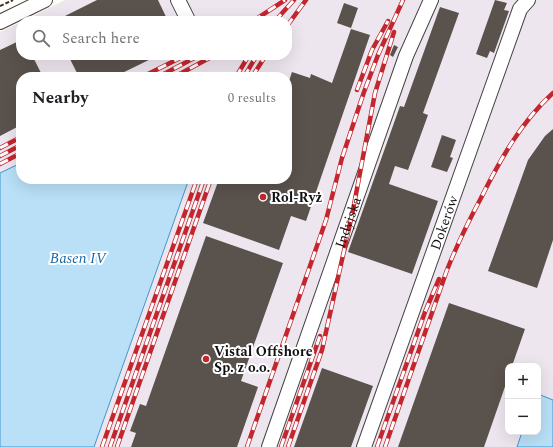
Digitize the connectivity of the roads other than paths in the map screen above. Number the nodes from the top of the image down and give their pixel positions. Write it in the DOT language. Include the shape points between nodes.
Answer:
graph roads {
  1 [pos="45,0"];
  2 [pos="178,0"];
  3 [pos="431,0"];
  4 [pos="528,0"];
  5 [pos="186,16"];
  6 [pos="0,22"];
  7 [pos="269,447"];
  8 [pos="364,447"];
  1 -- 6 [label="street"];
  2 -- 5 [label="street"];
  3 -- 7 [label="street, Indyjska" via="406,56"];
  4 -- 8 [label="street, Dokerów" via="520,9"];
}
